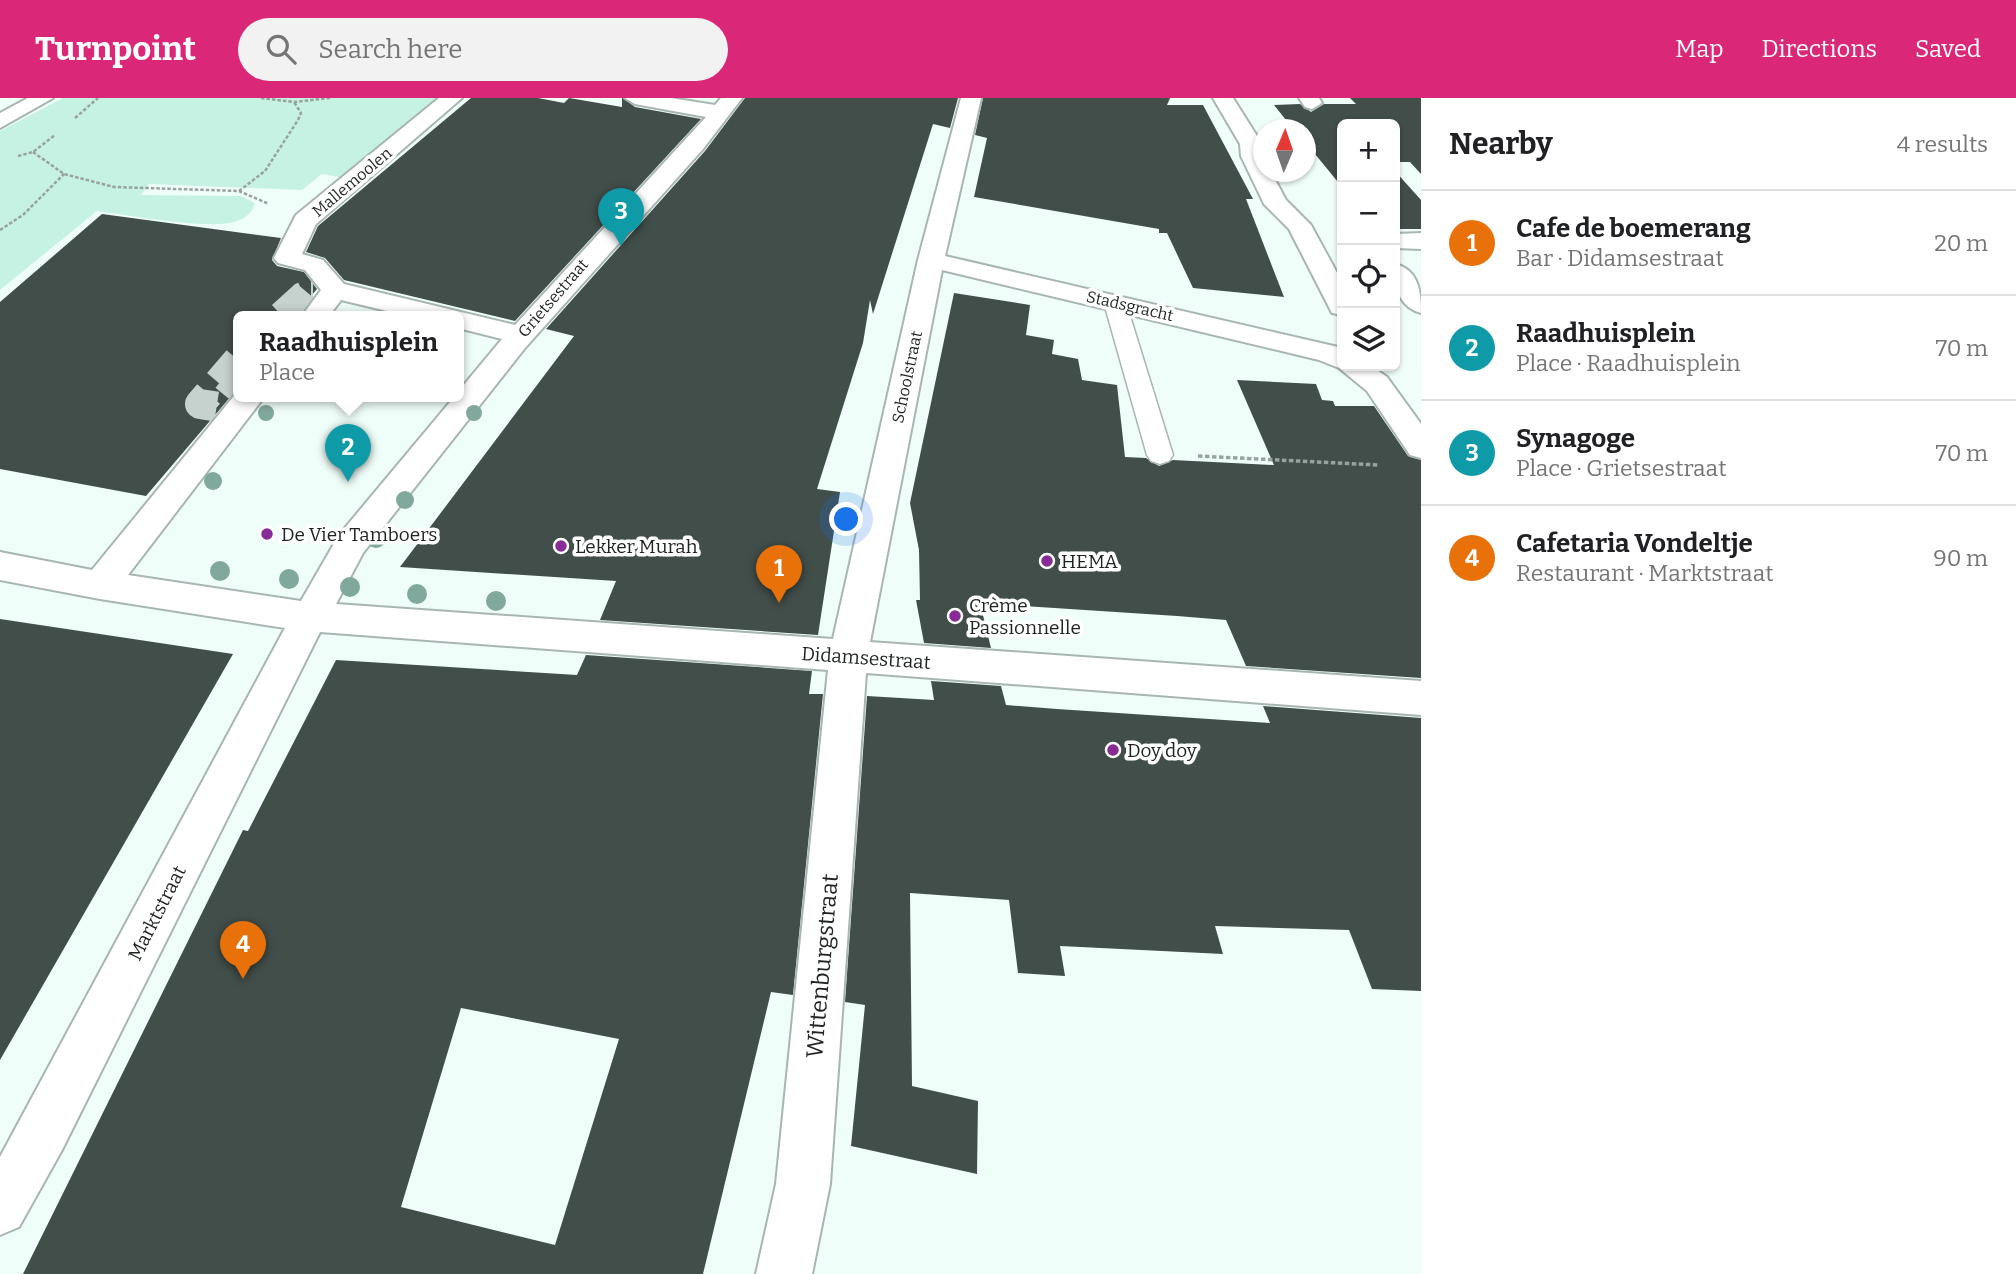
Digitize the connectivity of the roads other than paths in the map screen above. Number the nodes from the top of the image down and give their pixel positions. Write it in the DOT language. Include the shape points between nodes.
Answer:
graph roads {
  1 [pos="43,98"];
  2 [pos="452,98"];
  3 [pos="635,98"];
  4 [pos="971,98"];
  5 [pos="1223,98"];
  6 [pos="727,105"];
  7 [pos="0,122"];
  8 [pos="1400,241"];
  9 [pos="1421,241"];
  10 [pos="931,260"];
  11 [pos="1400,279"];
  12 [pos="335,290"];
  13 [pos="1337,297"];
  14 [pos="1115,303"];
  15 [pos="1421,306"];
  16 [pos="319,311"];
  17 [pos="422,311"];
  18 [pos="464,322"];
  19 [pos="1400,322"];
  20 [pos="1421,322"];
  21 [pos="518,338"];
  22 [pos="1337,352"];
  23 [pos="1362,371"];
  24 [pos="245,402"];
  25 [pos="1421,447"];
  26 [pos="1160,455"];
  27 [pos="0,566"];
  28 [pos="100,585"];
  29 [pos="311,617"];
  30 [pos="848,656"];
  31 [pos="1421,698"];
  32 [pos="17,1147"];
  33 [pos="0,1208"];
  34 [pos="784,1274"];
  1 -- 7 [label="street"];
  2 -- 12 [label="street, Mallemoolen" via="305,220 287,258 314,265"];
  3 -- 6 [label="street"];
  4 -- 10 [label="street, Schoolstraat"];
  5 -- 13 [label="street" via="1251,144 1252,156 1276,204 1299,225"];
  6 -- 21 [label="street, Grietsestraat"];
  8 -- 9 [label="street"];
  10 -- 14 [label="street, Stadsgracht"];
  10 -- 30 [label="street, Schoolstraat"];
  11 -- 15 [label="street"];
  12 -- 16 [label="street"];
  12 -- 17 [label="street"];
  14 -- 22 [label="street, Stadsgracht"];
  14 -- 26 [label="lane"];
  18 -- 21 [label="street"];
  19 -- 20 [label="street"];
  21 -- 29 [label="street, Grietsestraat" via="351,544"];
  23 -- 25 [label="street, Stadsgracht" via="1377,384"];
  24 -- 28 [label="street"];
  27 -- 28 [label="street, Didamsestraat"];
  28 -- 29 [label="street, Didamsestraat"];
  29 -- 30 [label="street, Didamsestraat"];
  29 -- 32 [label="street, Marktstraat"];
  30 -- 31 [label="street, Didamsestraat"];
  30 -- 34 [label="street, Wittenburgstraat" via="803,1184"];
  32 -- 33 [label="street, Marktstraat"];
}
